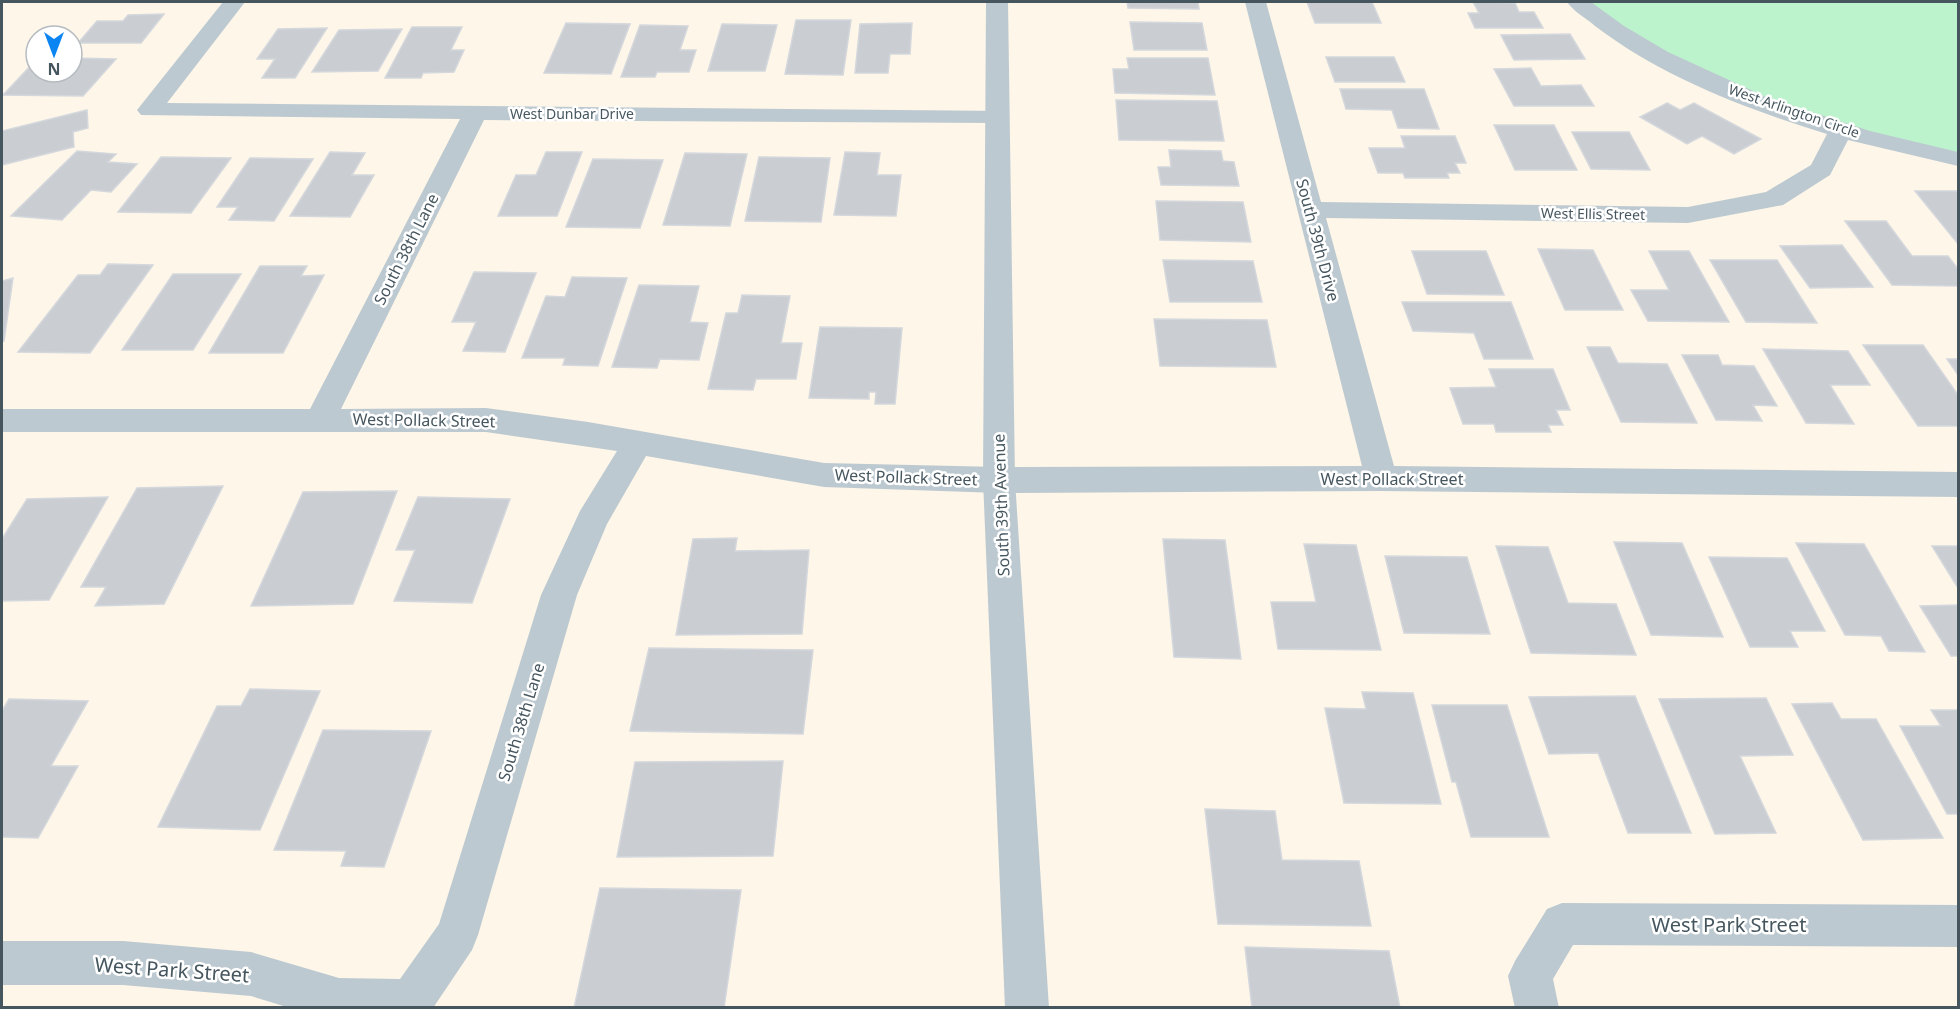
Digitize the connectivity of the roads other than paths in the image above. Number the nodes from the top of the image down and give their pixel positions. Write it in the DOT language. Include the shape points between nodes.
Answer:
graph roads {
  1 [pos="234,2"];
  2 [pos="997,2"];
  3 [pos="1255,2"];
  4 [pos="1578,2"];
  5 [pos="475,113"];
  6 [pos="996,116"];
  7 [pos="1840,130"];
  8 [pos="1959,159"];
  9 [pos="1310,210"];
  10 [pos="321,418"];
  11 [pos="2,421"];
  12 [pos="637,444"];
  13 [pos="1381,478"];
  14 [pos="999,480"];
  15 [pos="1959,485"];
  16 [pos="1959,926"];
  17 [pos="2,963"];
  18 [pos="1534,992"];
  19 [pos="411,1001"];
  20 [pos="1027,1008"];
  1 -- 5 [label="street, West Dunbar Drive" via="149,110"];
  2 -- 6 [label="street, South 39th Avenue"];
  3 -- 9 [label="street, South 39th Drive"];
  4 -- 7 [label="street, West Arlington Circle" via="1657,56 1747,98"];
  5 -- 6 [label="street, West Dunbar Drive"];
  5 -- 10 [label="street, South 38th Lane"];
  6 -- 14 [label="street, South 39th Avenue"];
  7 -- 8 [label="street, West Arlington Circle"];
  7 -- 9 [label="street, West Ellis Street" via="1821,170 1774,199 1688,215"];
  9 -- 13 [label="street, South 39th Drive"];
  10 -- 11 [label="street, West Pollack Street"];
  10 -- 12 [label="street, West Pollack Street" via="486,420"];
  12 -- 14 [label="street, West Pollack Street" via="824,475"];
  12 -- 19 [label="street, South 38th Lane" via="592,520 560,595 457,935"];
  13 -- 14 [label="street, West Pollack Street"];
  13 -- 15 [label="street, West Pollack Street"];
  14 -- 20 [label="street, South 39th Avenue"];
  16 -- 18 [label="street, West Park Street" via="1562,924"];
  17 -- 19 [label="street, West Park Street" via="123,963 251,974 339,1000"];
}
